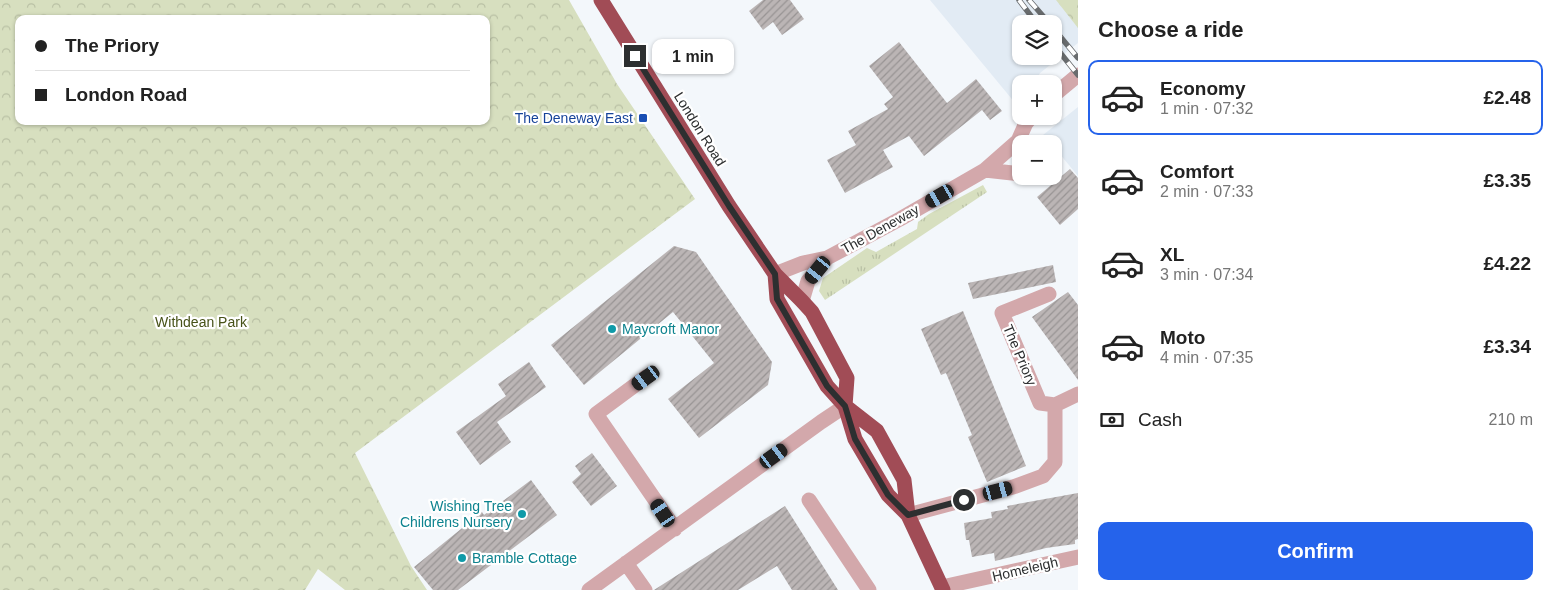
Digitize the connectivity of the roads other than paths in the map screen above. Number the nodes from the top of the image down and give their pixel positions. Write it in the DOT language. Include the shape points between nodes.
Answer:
graph roads {
  1 [pos="601,0"];
  2 [pos="1078,75"];
  3 [pos="1062,88"];
  4 [pos="1012,148"];
  5 [pos="985,170"];
  6 [pos="1012,173"];
  7 [pos="827,258"];
  8 [pos="775,274"];
  9 [pos="1049,294"];
  10 [pos="802,301"];
  11 [pos="646,378"];
  12 [pos="1078,394"];
  13 [pos="1055,405"];
  14 [pos="845,406"];
  15 [pos="809,500"];
  16 [pos="908,515"];
  17 [pos="674,529"];
  18 [pos="1078,557"];
  19 [pos="626,563"];
  20 [pos="943,589"];
  21 [pos="589,590"];
  22 [pos="645,590"];
  23 [pos="869,590"];
  1 -- 8 [label="highway, London Road" via="724,199"];
  2 -- 3 [label="street"];
  4 -- 5 [label="street, The Deneway"];
  5 -- 6 [label="street"];
  5 -- 7 [label="street, The Deneway"];
  7 -- 8 [label="street, The Deneway" via="802,263"];
  7 -- 10 [label="street, The Deneway" via="808,281"];
  8 -- 10 [label="highway, London Road"];
  8 -- 14 [label="highway, London Road" via="777,299 827,386"];
  9 -- 13 [label="street, The Priory" via="1002,313 1040,403"];
  10 -- 14 [label="highway, London Road" via="812,312 846,378"];
  11 -- 17 [label="street" via="596,414"];
  12 -- 13 [label="street"];
  13 -- 16 [label="street" via="1055,462 1043,476"];
  14 -- 16 [label="highway, London Road" via="855,439 888,495"];
  14 -- 16 [label="highway, London Road" via="877,431 904,480"];
  14 -- 17 [label="street"];
  15 -- 23 [label="street"];
  16 -- 20 [label="highway, London Road"];
  17 -- 19 [label="street"];
  18 -- 20 [label="street, Homeleigh"];
  19 -- 21 [label="street"];
  19 -- 22 [label="street"];
}
